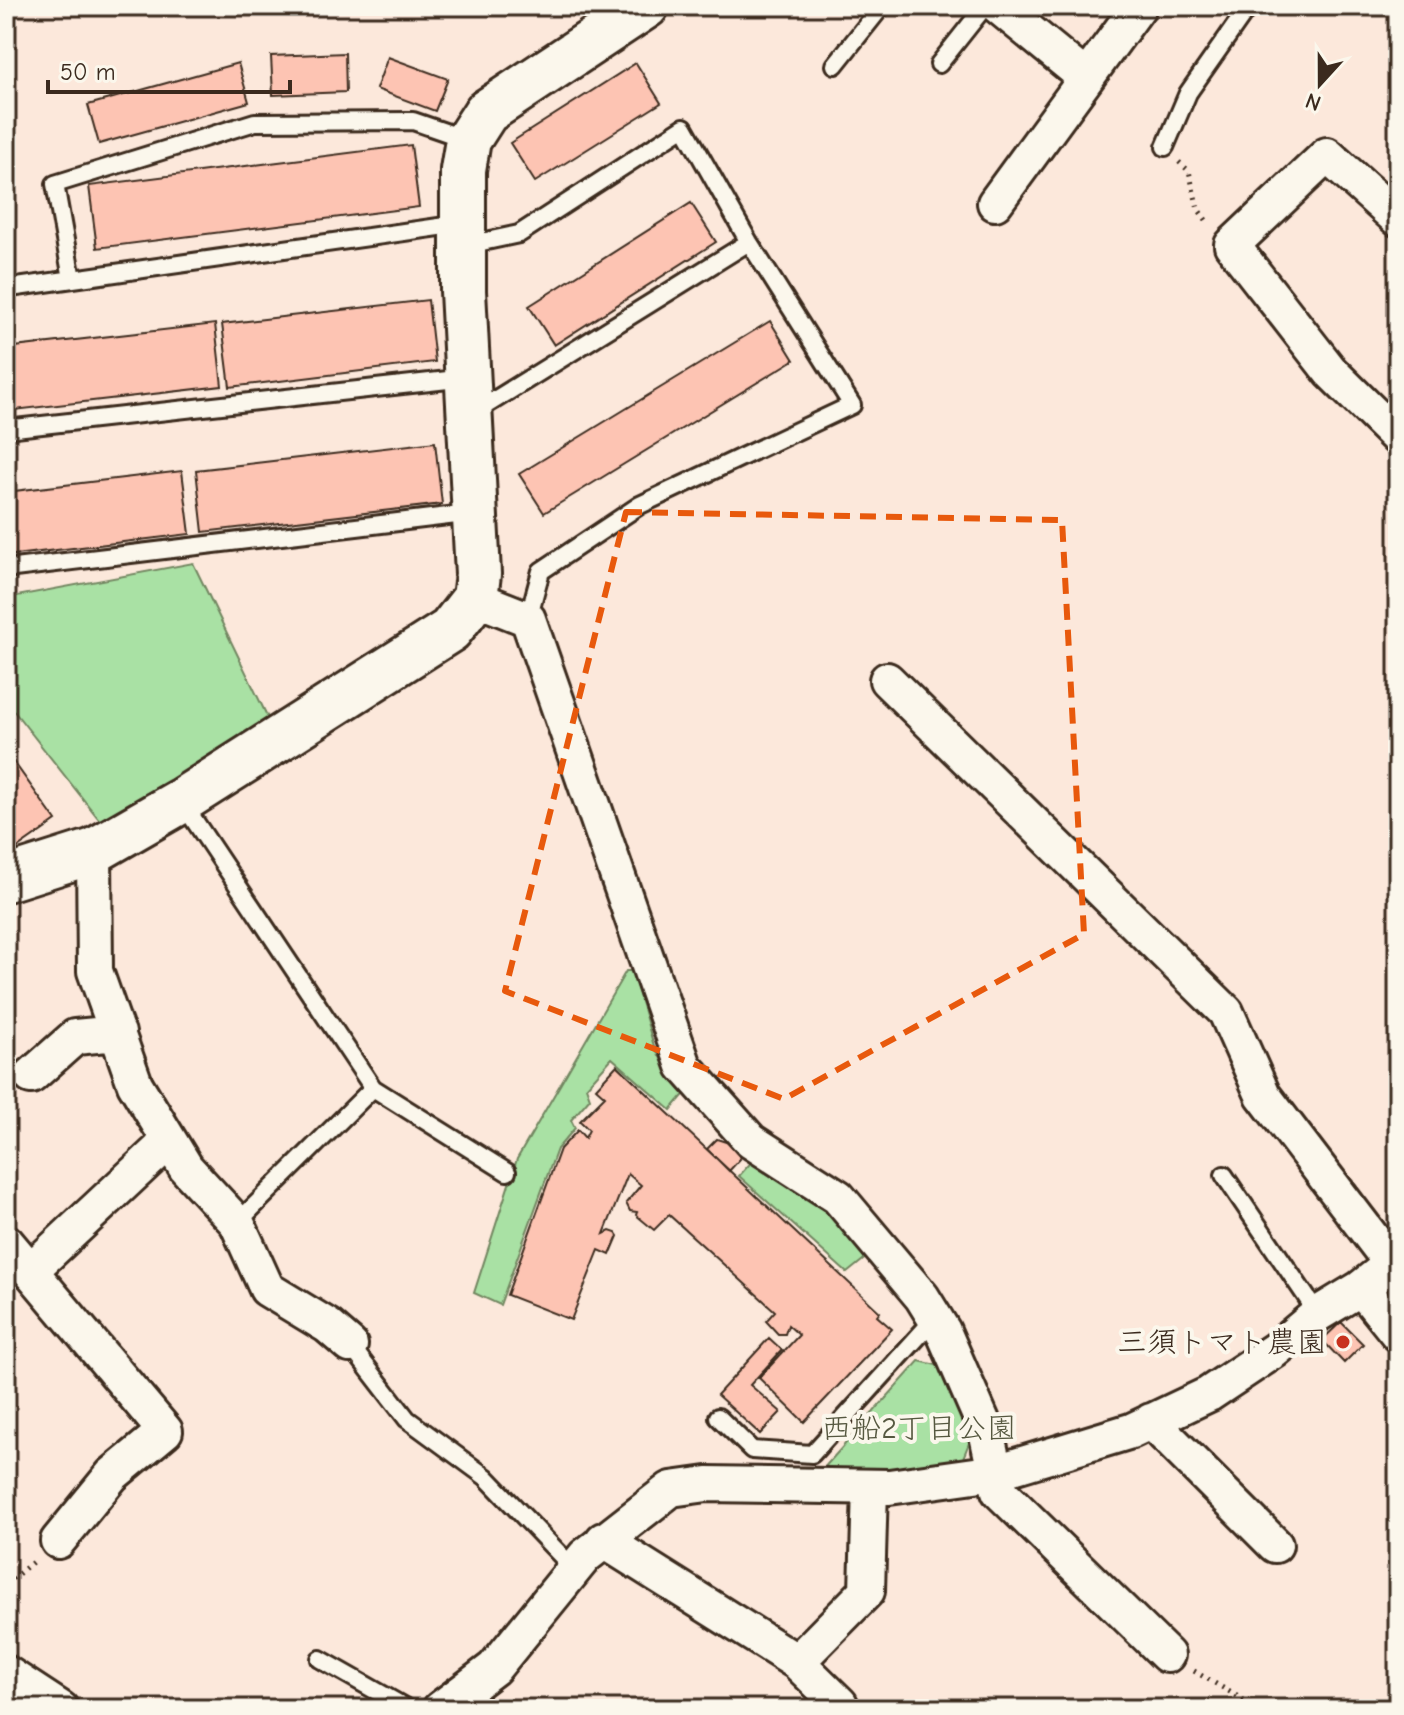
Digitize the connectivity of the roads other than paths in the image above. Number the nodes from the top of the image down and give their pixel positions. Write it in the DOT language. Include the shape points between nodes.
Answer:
graph roads {
  1 [pos="646,6"];
  2 [pos="882,6"];
  3 [pos="985,6"];
  4 [pos="998,6"];
  5 [pos="1139,6"];
  6 [pos="1249,6"];
  7 [pos="939,64"];
  8 [pos="835,65"];
  9 [pos="1086,78"];
  10 [pos="468,140"];
  11 [pos="1165,147"];
  12 [pos="995,203"];
  13 [pos="1398,219"];
  14 [pos="463,235"];
  15 [pos="749,242"];
  16 [pos="72,279"];
  17 [pos="10,288"];
  18 [pos="469,396"];
  19 [pos="6,429"];
  20 [pos="1398,438"];
  21 [pos="475,513"];
  22 [pos="6,569"];
  23 [pos="475,598"];
  24 [pos="528,619"];
  25 [pos="887,680"];
  26 [pos="181,801"];
  27 [pos="94,851"];
  28 [pos="6,879"];
  29 [pos="118,1033"];
  30 [pos="31,1076"];
  31 [pos="373,1088"];
  32 [pos="168,1142"];
  33 [pos="507,1172"];
  34 [pos="1224,1175"];
  35 [pos="237,1223"];
  36 [pos="6,1242"];
  37 [pos="1395,1262"];
  38 [pos="30,1271"];
  39 [pos="1361,1288"];
  40 [pos="1318,1314"];
  41 [pos="935,1318"];
  42 [pos="1398,1334"];
  43 [pos="350,1345"];
  44 [pos="718,1417"];
  45 [pos="1151,1421"];
  46 [pos="996,1472"];
  47 [pos="870,1488"];
  48 [pos="603,1540"];
  49 [pos="58,1541"];
  50 [pos="1275,1545"];
  51 [pos="573,1568"];
  52 [pos="1167,1655"];
  53 [pos="320,1659"];
  54 [pos="797,1662"];
  55 [pos="6,1673"];
  56 [pos="840,1704"];
  57 [pos="61,1709"];
  58 [pos="408,1709"];
  59 [pos="440,1709"];
  1 -- 10 [label="street" via="486,112"];
  2 -- 8 [label="lane"];
  3 -- 7 [label="lane"];
  4 -- 9 [label="street"];
  5 -- 9 [label="street"];
  6 -- 11 [label="lane" via="1188,93"];
  9 -- 12 [label="street"];
  10 -- 14 [label="street"];
  10 -- 16 [label="lane" via="413,121 255,122 55,184"];
  13 -- 20 [label="street" via="1327,155 1232,245 1331,372"];
  14 -- 15 [label="lane" via="519,234 684,127"];
  14 -- 16 [label="lane"];
  14 -- 18 [label="street"];
  15 -- 18 [label="lane"];
  15 -- 24 [label="lane" via="852,405 640,505 541,571"];
  16 -- 17 [label="lane"];
  18 -- 19 [label="lane"];
  18 -- 21 [label="street"];
  21 -- 22 [label="lane"];
  21 -- 23 [label="street"];
  23 -- 24 [label="street"];
  23 -- 26 [label="street" via="450,630"];
  24 -- 41 [label="street" via="684,1066 751,1141 838,1197"];
  25 -- 37 [label="street" via="1226,1012 1263,1095"];
  26 -- 27 [label="street"];
  26 -- 31 [label="lane"];
  27 -- 28 [label="street"];
  27 -- 29 [label="street" via="95,971"];
  29 -- 30 [label="street" via="75,1037"];
  29 -- 32 [label="street" via="135,1084"];
  31 -- 33 [label="lane"];
  31 -- 35 [label="lane"];
  32 -- 35 [label="street"];
  32 -- 38 [label="street"];
  34 -- 40 [label="lane"];
  35 -- 43 [label="street" via="267,1289"];
  36 -- 38 [label="street"];
  37 -- 39 [label="street"];
  38 -- 49 [label="street" via="165,1431 112,1475"];
  39 -- 40 [label="street"];
  39 -- 42 [label="street"];
  40 -- 45 [label="street" via="1209,1394"];
  41 -- 44 [label="lane" via="812,1454 752,1450"];
  41 -- 46 [label="street" via="986,1430"];
  43 -- 51 [label="lane" via="407,1419 486,1477"];
  45 -- 46 [label="street"];
  45 -- 50 [label="street"];
  46 -- 47 [label="street"];
  46 -- 52 [label="street" via="999,1491"];
  47 -- 48 [label="street" via="707,1484 671,1489"];
  47 -- 54 [label="street" via="867,1591"];
  48 -- 51 [label="street"];
  48 -- 54 [label="street"];
  51 -- 59 [label="street" via="494,1668"];
  53 -- 58 [label="lane"];
  54 -- 56 [label="street"];
  55 -- 57 [label="street"];
}
